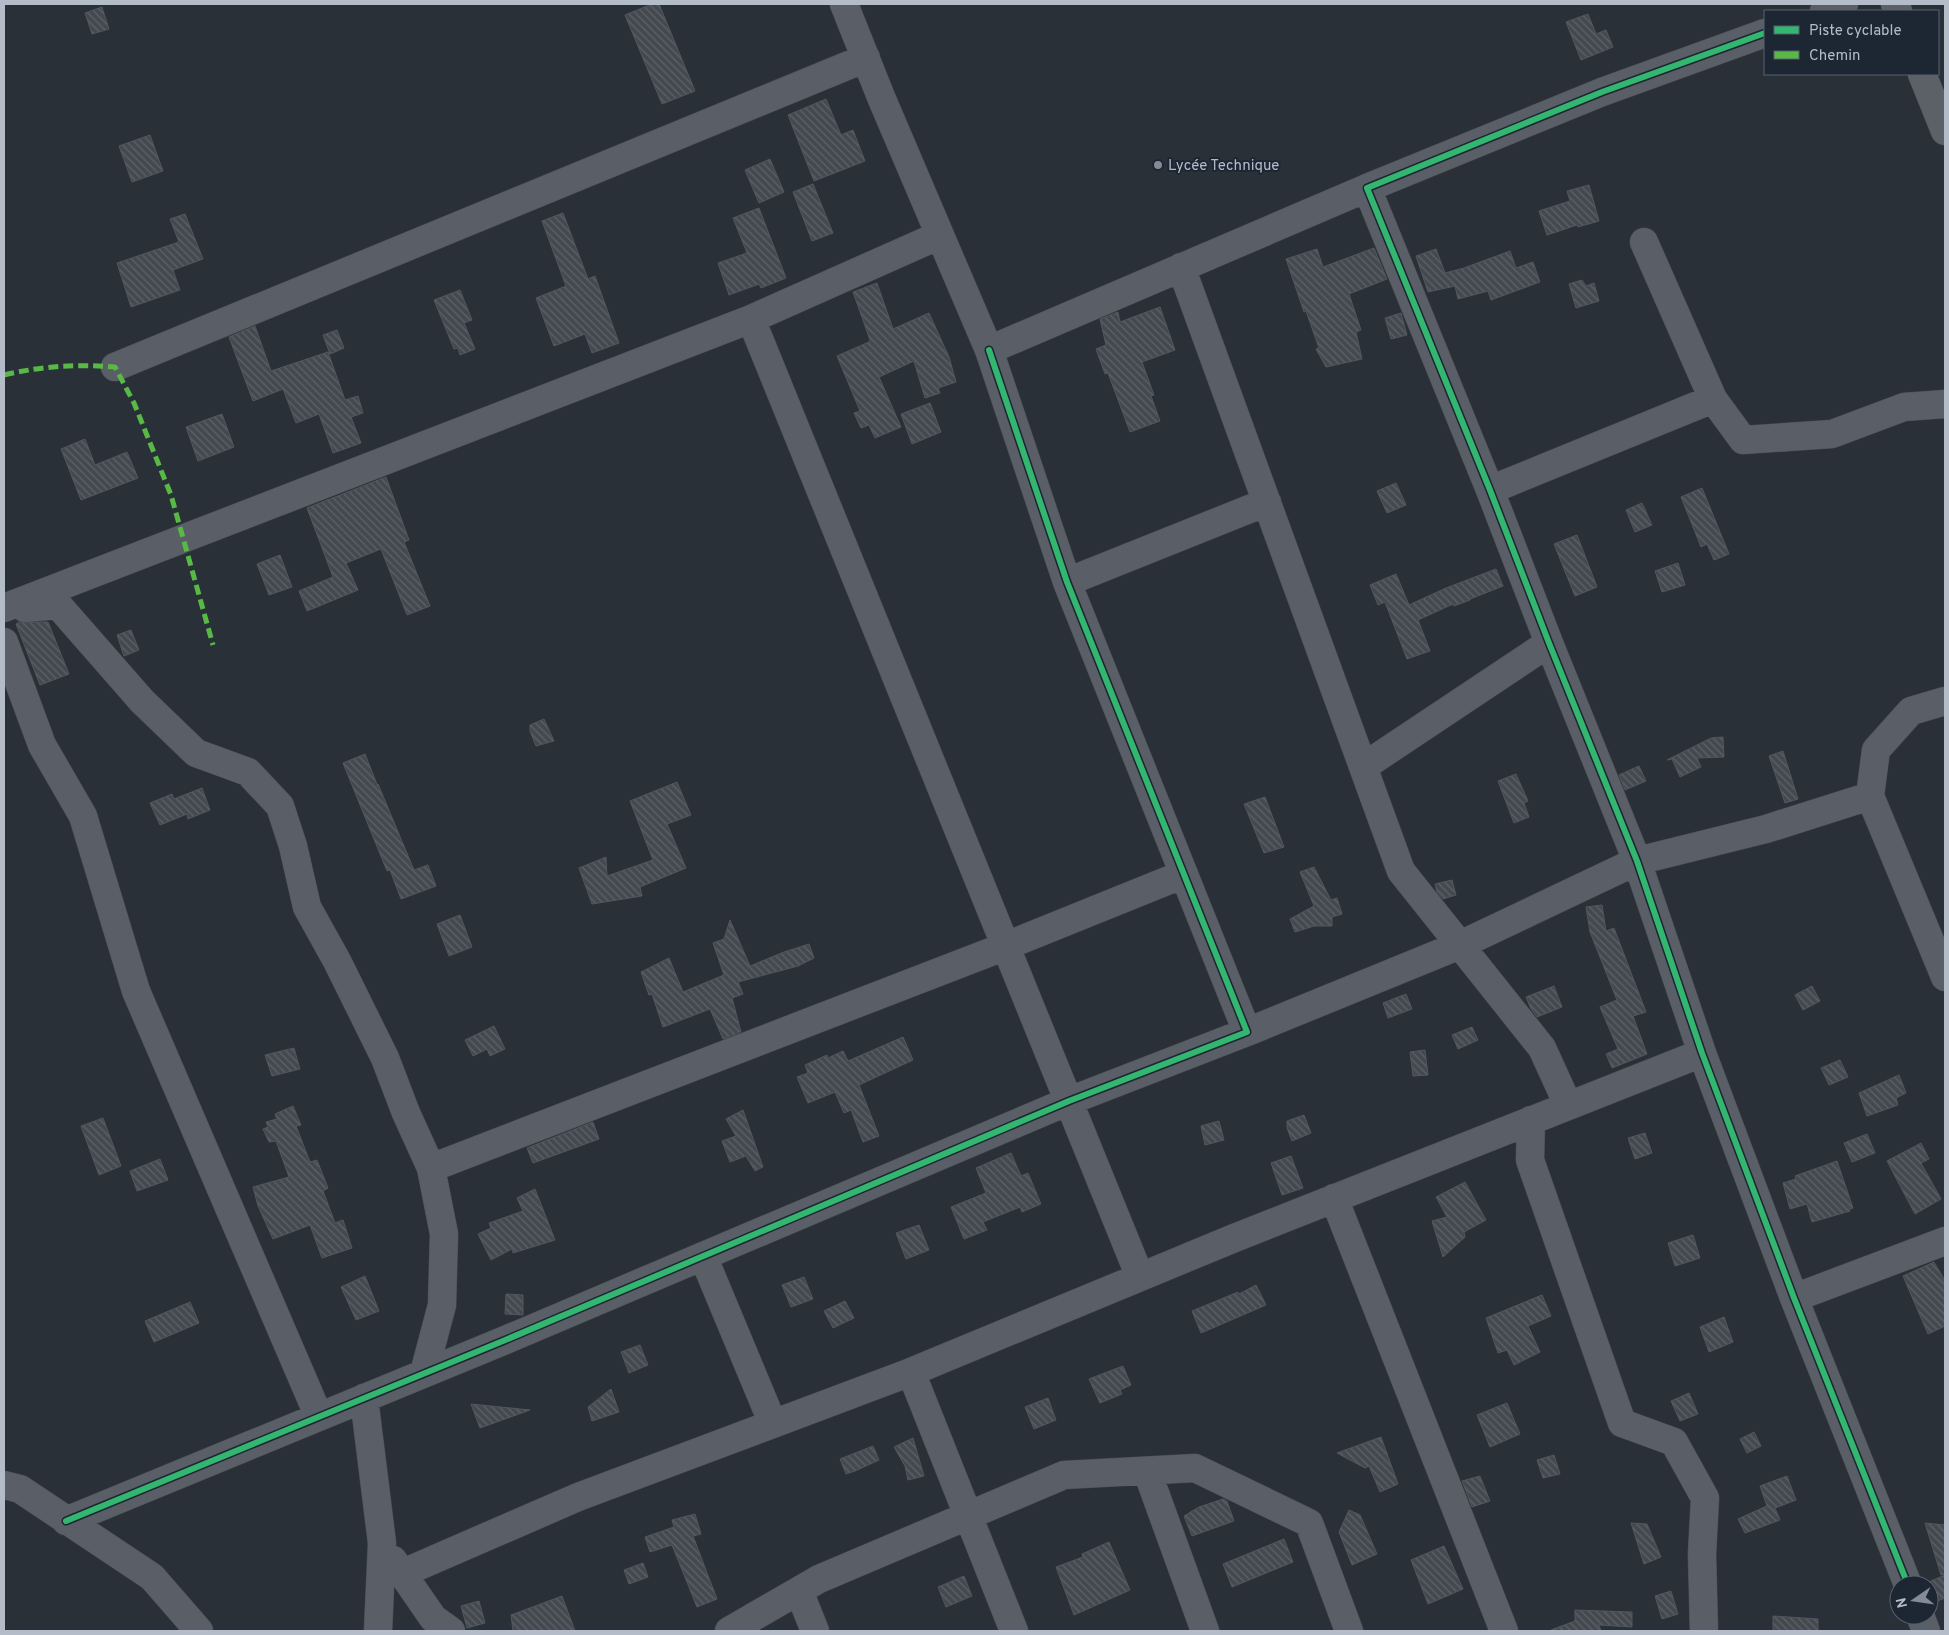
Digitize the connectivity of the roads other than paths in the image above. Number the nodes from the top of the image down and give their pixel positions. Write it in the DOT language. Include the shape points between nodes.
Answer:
graph roads {
  1 [pos="844,4"];
  2 [pos="1844,4"];
  3 [pos="1827,10"];
  4 [pos="1764,33"];
  5 [pos="866,58"];
  6 [pos="1922,75"];
  7 [pos="1945,132"];
  8 [pos="1367,188"];
  9 [pos="940,235"];
  10 [pos="1644,242"];
  11 [pos="1181,267"];
  12 [pos="751,319"];
  13 [pos="989,350"];
  14 [pos="115,367"];
  15 [pos="1713,399"];
  16 [pos="1945,404"];
  17 [pos="1490,490"];
  18 [pos="1266,502"];
  19 [pos="1067,582"];
  20 [pos="4,609"];
  21 [pos="4,642"];
  22 [pos="1549,643"];
  23 [pos="1945,701"];
  24 [pos="1363,767"];
  25 [pos="1870,796"];
  26 [pos="1637,861"];
  27 [pos="1184,874"];
  28 [pos="1460,945"];
  29 [pos="1006,946"];
  30 [pos="1945,977"];
  31 [pos="1247,1032"];
  32 [pos="1702,1053"];
  33 [pos="1069,1101"];
  34 [pos="1568,1105"];
  35 [pos="1530,1120"];
  36 [pos="431,1168"];
  37 [pos="1334,1198"];
  38 [pos="1945,1241"];
  39 [pos="704,1256"];
  40 [pos="1140,1277"];
  41 [pos="1794,1298"];
  42 [pos="911,1372"];
  43 [pos="424,1373"];
  44 [pos="364,1398"];
  45 [pos="319,1417"];
  46 [pos="774,1424"];
  47 [pos="1147,1471"];
  48 [pos="4,1485"];
  49 [pos="970,1515"];
  50 [pos="66,1521"];
  51 [pos="382,1543"];
  52 [pos="403,1573"];
  53 [pos="1904,1575"];
  54 [pos="799,1591"];
  55 [pos="199,1631"];
  56 [pos="378,1631"];
  57 [pos="452,1631"];
  58 [pos="729,1631"];
  59 [pos="815,1631"];
  60 [pos="1014,1631"];
  61 [pos="1205,1631"];
  62 [pos="1349,1631"];
  63 [pos="1504,1631"];
  64 [pos="1704,1631"];
  1 -- 5 [label="street"];
  2 -- 3 [label="street"];
  4 -- 8 [label="street" via="1602,92"];
  5 -- 9 [label="street"];
  5 -- 14 [label="street"];
  6 -- 7 [label="main road"];
  8 -- 11 [label="street"];
  8 -- 17 [label="street"];
  9 -- 12 [label="street"];
  9 -- 13 [label="street"];
  10 -- 15 [label="street"];
  11 -- 13 [label="street"];
  11 -- 18 [label="street"];
  12 -- 20 [label="street"];
  12 -- 29 [label="street"];
  13 -- 19 [label="street"];
  15 -- 16 [label="street" via="1743,440 1832,434 1904,407"];
  15 -- 17 [label="street"];
  17 -- 22 [label="street"];
  18 -- 19 [label="street"];
  18 -- 24 [label="street"];
  19 -- 27 [label="street"];
  20 -- 36 [label="street" via="58,605 142,701 196,752 248,772 280,806 307,907 385,1058"];
  21 -- 45 [label="street" via="42,745 83,816 136,991"];
  22 -- 24 [label="street"];
  22 -- 26 [label="street"];
  23 -- 25 [label="street" via="1911,711 1876,750"];
  24 -- 28 [label="street" via="1401,871"];
  25 -- 26 [label="street" via="1766,829"];
  25 -- 30 [label="street"];
  26 -- 28 [label="street"];
  26 -- 32 [label="street"];
  27 -- 29 [label="street"];
  27 -- 31 [label="street"];
  28 -- 31 [label="street"];
  28 -- 34 [label="street" via="1542,1048"];
  29 -- 33 [label="street"];
  29 -- 36 [label="street"];
  31 -- 33 [label="street"];
  32 -- 34 [label="street"];
  32 -- 41 [label="street"];
  33 -- 39 [label="street"];
  33 -- 40 [label="street"];
  34 -- 35 [label="street"];
  35 -- 37 [label="street"];
  35 -- 64 [label="street" via="1530,1160 1622,1423 1674,1442 1705,1498 1702,1554"];
  36 -- 43 [label="street" via="444,1234 444,1252 442,1305"];
  37 -- 40 [label="street"];
  37 -- 63 [label="street"];
  38 -- 41 [label="street"];
  39 -- 43 [label="street"];
  39 -- 46 [label="street"];
  40 -- 42 [label="street"];
  41 -- 53 [label="street"];
  42 -- 46 [label="street"];
  42 -- 49 [label="street"];
  43 -- 44 [label="street"];
  44 -- 45 [label="street"];
  44 -- 51 [label="street"];
  45 -- 50 [label="street"];
  46 -- 52 [label="street" via="578,1497"];
  47 -- 49 [label="street" via="1064,1475"];
  47 -- 61 [label="street"];
  47 -- 62 [label="street" via="1195,1468 1309,1523"];
  48 -- 50 [label="street" via="20,1489"];
  49 -- 54 [label="street" via="819,1579"];
  49 -- 60 [label="street"];
  50 -- 55 [label="street" via="152,1578"];
  51 -- 52 [label="street"];
  51 -- 56 [label="street"];
  52 -- 57 [label="street" via="433,1618"];
  54 -- 58 [label="street"];
  54 -- 59 [label="street"];
}
